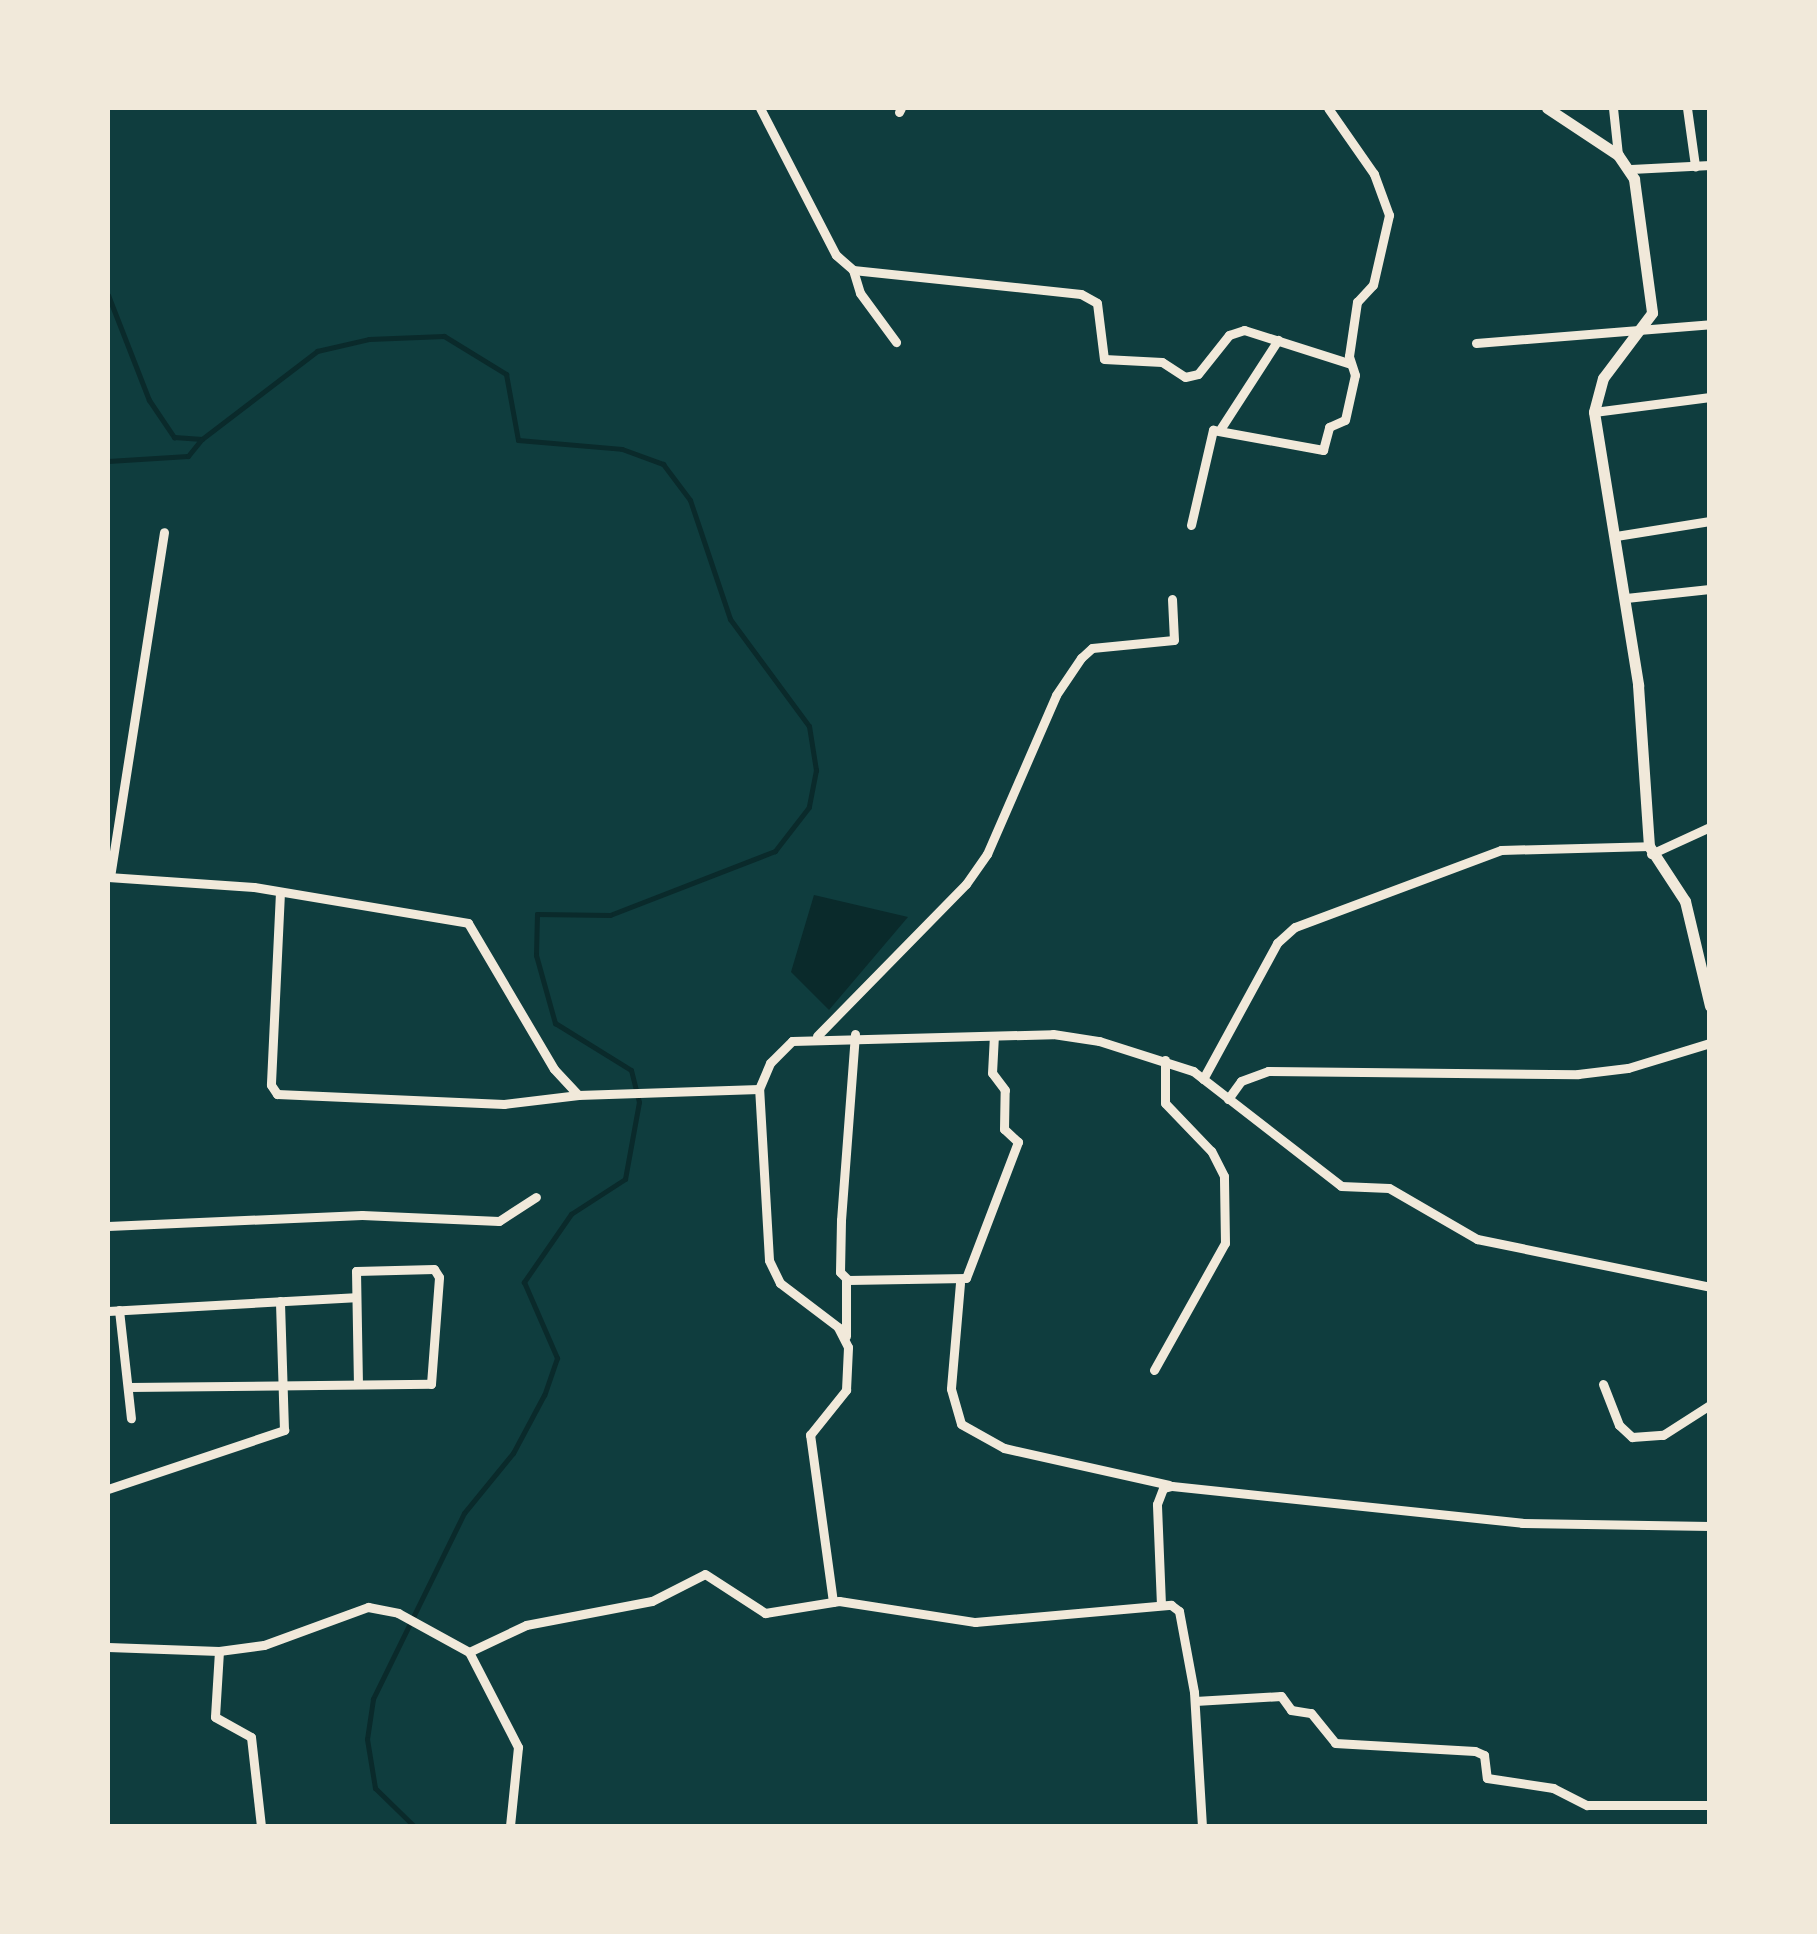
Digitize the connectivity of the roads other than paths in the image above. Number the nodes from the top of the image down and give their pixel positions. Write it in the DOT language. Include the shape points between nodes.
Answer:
graph roads {
  1 [pos="760,108"];
  2 [pos="1328,108"];
  3 [pos="1547,108"];
  4 [pos="1613,108"];
  5 [pos="1687,108"];
  6 [pos="1618,155"];
  7 [pos="1710,165"];
  8 [pos="1695,166"];
  9 [pos="1631,169"];
  10 [pos="854,270"];
  11 [pos="1710,324"];
  12 [pos="1646,328"];
  13 [pos="1278,340"];
  14 [pos="896,342"];
  15 [pos="1476,344"];
  16 [pos="1351,364"];
  17 [pos="1710,396"];
  18 [pos="1594,412"];
  19 [pos="1221,428"];
  20 [pos="1710,520"];
  21 [pos="1191,525"];
  22 [pos="164,532"];
  23 [pos="1616,536"];
  24 [pos="1710,589"];
  25 [pos="1626,598"];
  26 [pos="1172,599"];
  27 [pos="1710,827"];
  28 [pos="1650,850"];
  29 [pos="108,877"];
  30 [pos="280,892"];
  31 [pos="1710,1006"];
  32 [pos="855,1034"];
  33 [pos="817,1036"];
  34 [pos="994,1039"];
  35 [pos="1710,1043"];
  36 [pos="1164,1060"];
  37 [pos="1203,1079"];
  38 [pos="760,1090"];
  39 [pos="578,1095"];
  40 [pos="1228,1099"];
  41 [pos="536,1197"];
  42 [pos="108,1226"];
  43 [pos="846,1280"];
  44 [pos="960,1283"];
  45 [pos="1710,1287"];
  46 [pos="355,1296"];
  47 [pos="280,1301"];
  48 [pos="113,1310"];
  49 [pos="846,1339"];
  50 [pos="1154,1370"];
  51 [pos="358,1382"];
  52 [pos="286,1384"];
  53 [pos="1603,1384"];
  54 [pos="128,1388"];
  55 [pos="1710,1406"];
  56 [pos="131,1418"];
  57 [pos="1172,1486"];
  58 [pos="108,1489"];
  59 [pos="1710,1526"];
  60 [pos="833,1602"];
  61 [pos="1161,1605"];
  62 [pos="108,1647"];
  63 [pos="219,1651"];
  64 [pos="470,1652"];
  65 [pos="1195,1701"];
  66 [pos="1710,1806"];
  67 [pos="262,1826"];
  68 [pos="510,1826"];
  69 [pos="1202,1826"];
  1 -- 10 [label="street" via="836,255"];
  2 -- 16 [label="street" via="1377,179 1389,215 1373,285 1358,298"];
  3 -- 6 [label="street"];
  4 -- 6 [label="street"];
  5 -- 8 [label="street"];
  6 -- 9 [label="street"];
  7 -- 8 [label="street"];
  8 -- 9 [label="street"];
  9 -- 12 [label="street" via="1652,298"];
  10 -- 13 [label="street" via="1081,294 1097,303 1104,358 1162,362 1185,377 1198,374 1228,334 1244,330"];
  10 -- 14 [label="street" via="860,293"];
  11 -- 12 [label="street"];
  12 -- 15 [label="street"];
  12 -- 18 [label="street" via="1603,378"];
  13 -- 16 [label="street"];
  13 -- 19 [label="street"];
  16 -- 19 [label="street" via="1356,375 1345,418 1329,428 1323,450"];
  17 -- 18 [label="street"];
  18 -- 23 [label="street"];
  19 -- 21 [label="street" via="1213,430"];
  20 -- 23 [label="street"];
  22 -- 29 [label="street"];
  23 -- 25 [label="street"];
  24 -- 25 [label="street"];
  25 -- 28 [label="street"];
  26 -- 33 [label="street" via="1174,640 1092,648 1080,658 1056,695 987,854 966,884"];
  27 -- 28 [label="street"];
  28 -- 31 [label="street" via="1685,901"];
  28 -- 37 [label="street" via="1502,850 1295,927 1277,944"];
  29 -- 30 [label="street"];
  30 -- 39 [label="street" via="468,923 554,1069"];
  30 -- 39 [label="street" via="271,1084 277,1094 504,1104"];
  32 -- 33 [label="street"];
  32 -- 34 [label="street"];
  32 -- 43 [label="street" via="841,1220 840,1272"];
  33 -- 38 [label="street" via="784,1045"];
  34 -- 36 [label="street" via="1052,1034"];
  34 -- 44 [label="street" via="992,1073 1005,1090 1004,1129 1018,1142"];
  35 -- 40 [label="street" via="1628,1068 1578,1074 1268,1071 1242,1080"];
  36 -- 37 [label="street"];
  36 -- 50 [label="street" via="1164,1103 1211,1151 1224,1176 1226,1242"];
  37 -- 40 [label="street"];
  38 -- 39 [label="street"];
  38 -- 49 [label="street" via="771,1269"];
  40 -- 45 [label="street" via="1335,1183 1390,1188 1469,1237"];
  41 -- 42 [label="street" via="499,1221 362,1215"];
  43 -- 44 [label="street"];
  43 -- 49 [label="street"];
  44 -- 57 [label="street" via="951,1389 961,1424 1004,1448"];
  46 -- 47 [label="street"];
  46 -- 51 [label="street"];
  46 -- 51 [label="street" via="354,1276 364,1266 428,1267 439,1278 434,1381"];
  47 -- 48 [label="street"];
  47 -- 52 [label="street"];
  48 -- 54 [label="street"];
  49 -- 60 [label="street" via="846,1390 810,1435"];
  51 -- 52 [label="street"];
  52 -- 54 [label="street"];
  52 -- 58 [label="street" via="288,1423 276,1435"];
  53 -- 55 [label="street" via="1619,1425 1632,1437 1663,1435"];
  54 -- 56 [label="street"];
  57 -- 59 [label="street" via="1522,1523"];
  57 -- 61 [label="street" via="1157,1504"];
  60 -- 61 [label="street" via="976,1622"];
  60 -- 64 [label="street" via="765,1612 705,1574 652,1601 526,1625"];
  61 -- 65 [label="street" via="1179,1611"];
  62 -- 63 [label="street"];
  63 -- 64 [label="street" via="286,1638 368,1607 398,1613"];
  63 -- 67 [label="street" via="215,1717 252,1737"];
  64 -- 68 [label="street" via="518,1747"];
  65 -- 66 [label="street" via="1281,1696 1292,1710 1311,1714 1335,1743 1475,1751 1484,1755 1487,1778 1553,1788 1592,1806"];
  65 -- 69 [label="street"];
}
